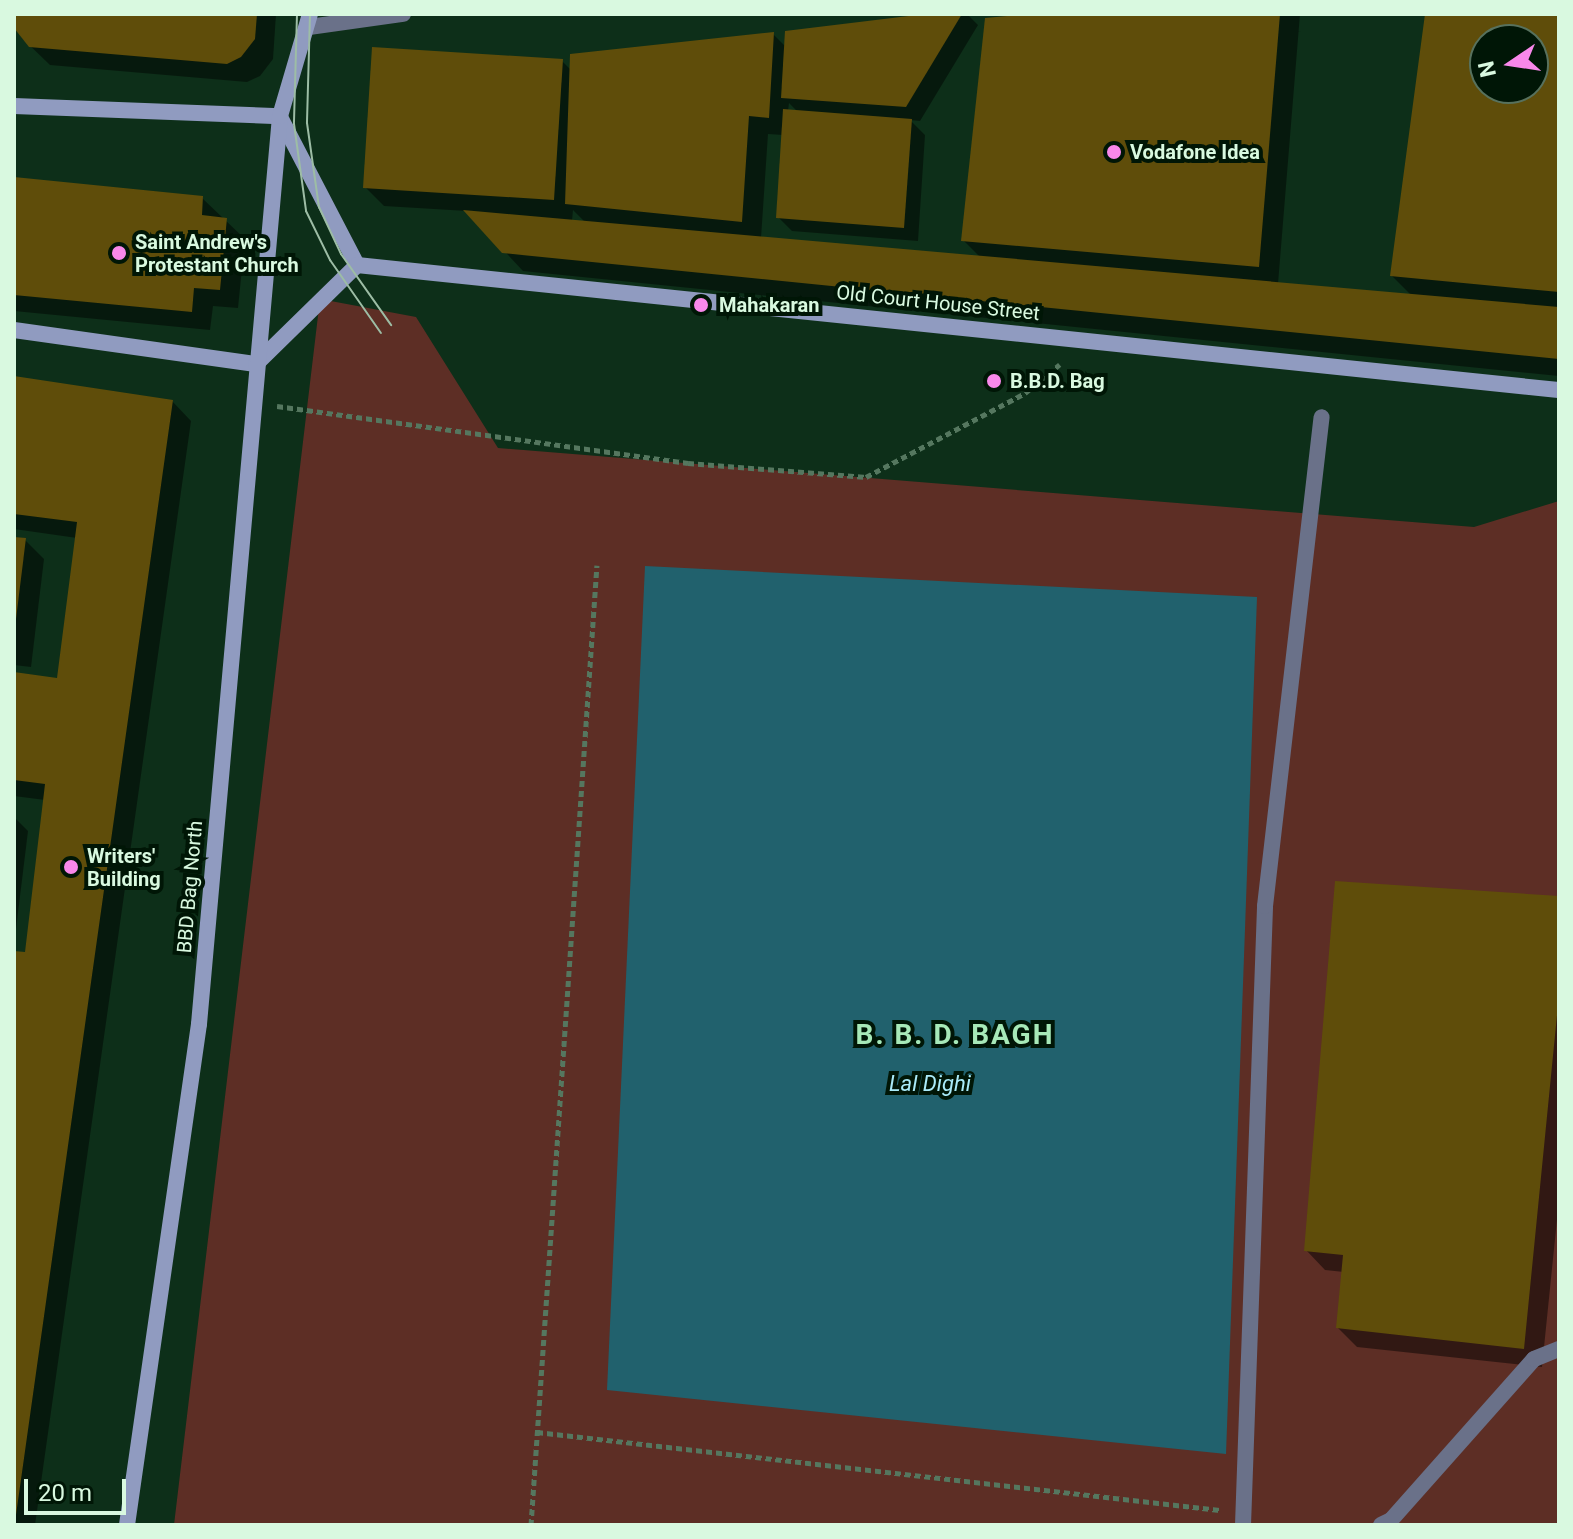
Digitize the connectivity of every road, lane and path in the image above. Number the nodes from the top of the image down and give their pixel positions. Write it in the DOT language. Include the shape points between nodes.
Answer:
graph roads {
  1 [pos="403,14"];
  2 [pos="309,20"];
  3 [pos="14,106"];
  4 [pos="280,116"];
  5 [pos="357,265"];
  6 [pos="14,330"];
  7 [pos="256,364"];
  8 [pos="1559,390"];
  9 [pos="1025,393"];
  10 [pos="253,403"];
  11 [pos="1322,417"];
  12 [pos="597,565"];
  13 [pos="1559,1349"];
  14 [pos="537,1432"];
  15 [pos="1230,1511"];
  16 [pos="127,1525"];
  17 [pos="531,1525"];
  18 [pos="1243,1525"];
  19 [pos="1381,1525"];
  1 -- 2 [label="street"];
  2 -- 4 [label="main road, BBD Bag North"];
  3 -- 4 [label="main road"];
  4 -- 5 [label="main road"];
  4 -- 7 [label="main road, BBD Bag North"];
  5 -- 7 [label="main road"];
  5 -- 8 [label="main road, Old Court House Street"];
  6 -- 7 [label="main road"];
  7 -- 10 [label="main road, BBD Bag North"];
  9 -- 10 [label="path" via="866,477 688,463"];
  10 -- 16 [label="main road, BBD Bag North" via="199,1024"];
  11 -- 18 [label="street" via="1265,906"];
  12 -- 14 [label="path"];
  13 -- 19 [label="street" via="1534,1359"];
  14 -- 15 [label="path"];
  14 -- 17 [label="path"];
}
